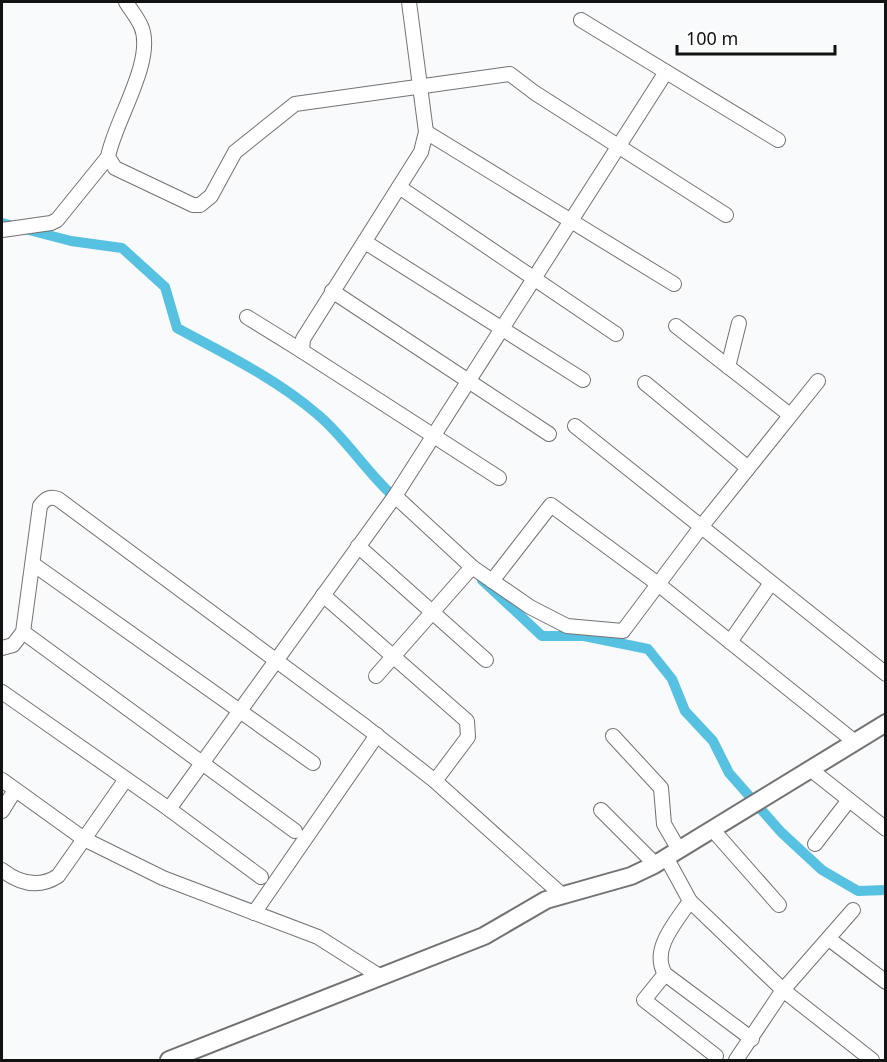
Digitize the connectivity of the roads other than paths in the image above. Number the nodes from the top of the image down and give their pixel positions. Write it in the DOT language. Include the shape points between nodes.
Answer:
graph roads {
  1 [pos="126,2"];
  2 [pos="409,2"];
  3 [pos="581,20"];
  4 [pos="666,72"];
  5 [pos="420,86"];
  6 [pos="426,132"];
  7 [pos="778,140"];
  8 [pos="620,145"];
  9 [pos="108,157"];
  10 [pos="399,188"];
  11 [pos="726,215"];
  12 [pos="572,221"];
  13 [pos="6,230"];
  14 [pos="365,242"];
  15 [pos="535,279"];
  16 [pos="674,284"];
  17 [pos="332,291"];
  18 [pos="247,317"];
  19 [pos="739,323"];
  20 [pos="676,326"];
  21 [pos="503,329"];
  22 [pos="616,334"];
  23 [pos="302,351"];
  24 [pos="728,367"];
  25 [pos="583,380"];
  26 [pos="818,381"];
  27 [pos="470,382"];
  28 [pos="645,383"];
  29 [pos="790,416"];
  30 [pos="575,426"];
  31 [pos="549,434"];
  32 [pos="435,437"];
  33 [pos="748,468"];
  34 [pos="499,478"];
  35 [pos="395,496"];
  36 [pos="701,527"];
  37 [pos="358,546"];
  38 [pos="33,564"];
  39 [pos="472,567"];
  40 [pos="492,581"];
  41 [pos="771,583"];
  42 [pos="658,584"];
  43 [pos="323,595"];
  44 [pos="432,612"];
  45 [pos="23,632"];
  46 [pos="730,642"];
  47 [pos="2,650"];
  48 [pos="393,657"];
  49 [pos="275,660"];
  50 [pos="486,660"];
  51 [pos="885,674"];
  52 [pos="376,676"];
  53 [pos="2,692"];
  54 [pos="238,710"];
  55 [pos="885,723"];
  56 [pos="377,735"];
  57 [pos="613,736"];
  58 [pos="855,742"];
  59 [pos="201,762"];
  60 [pos="313,763"];
  61 [pos="810,769"];
  62 [pos="126,779"];
  63 [pos="2,780"];
  64 [pos="435,781"];
  65 [pos="15,790"];
  66 [pos="849,800"];
  67 [pos="169,809"];
  68 [pos="601,810"];
  69 [pos="2,811"];
  70 [pos="712,829"];
  71 [pos="885,830"];
  72 [pos="295,831"];
  73 [pos="84,839"];
  74 [pos="816,844"];
  75 [pos="667,857"];
  76 [pos="2,870"];
  77 [pos="261,877"];
  78 [pos="562,895"];
  79 [pos="690,901"];
  80 [pos="779,905"];
  81 [pos="853,910"];
  82 [pos="254,913"];
  83 [pos="829,939"];
  84 [pos="665,974"];
  85 [pos="381,977"];
  86 [pos="885,982"];
  87 [pos="783,990"];
  88 [pos="752,1039"];
  89 [pos="717,1059"];
  90 [pos="170,1060"];
  91 [pos="736,1060"];
  92 [pos="872,1060"];
  1 -- 9 [label="street" via="141,26 143,44 136,82"];
  2 -- 5 [label="street"];
  3 -- 4 [label="street"];
  4 -- 7 [label="street"];
  4 -- 8 [label="street"];
  5 -- 6 [label="street"];
  5 -- 8 [label="street" via="510,74"];
  5 -- 9 [label="street" via="288,107 235,152 212,196 200,205 115,168"];
  6 -- 10 [label="street" via="421,152"];
  6 -- 12 [label="street"];
  8 -- 11 [label="street"];
  8 -- 12 [label="street"];
  9 -- 13 [label="street" via="57,220"];
  10 -- 14 [label="street"];
  10 -- 15 [label="street"];
  12 -- 15 [label="street"];
  12 -- 16 [label="street"];
  14 -- 17 [label="street"];
  14 -- 21 [label="street"];
  15 -- 21 [label="street"];
  15 -- 22 [label="street"];
  17 -- 23 [label="street" via="303,339"];
  17 -- 27 [label="street"];
  18 -- 23 [label="street"];
  19 -- 24 [label="street"];
  20 -- 24 [label="street"];
  21 -- 25 [label="street"];
  21 -- 27 [label="street"];
  23 -- 32 [label="street"];
  24 -- 29 [label="street"];
  26 -- 29 [label="street"];
  27 -- 31 [label="street"];
  27 -- 32 [label="street"];
  28 -- 33 [label="street"];
  29 -- 33 [label="street"];
  30 -- 36 [label="street"];
  32 -- 34 [label="street"];
  32 -- 35 [label="street"];
  33 -- 36 [label="street"];
  35 -- 37 [label="street"];
  35 -- 39 [label="street"];
  36 -- 41 [label="street"];
  36 -- 42 [label="street"];
  37 -- 43 [label="street"];
  37 -- 44 [label="street"];
  38 -- 45 [label="street"];
  38 -- 49 [label="street" via="40,506 52,497"];
  38 -- 54 [label="street"];
  39 -- 40 [label="street"];
  39 -- 44 [label="street"];
  40 -- 42 [label="street" via="567,626 612,632 622,631"];
  40 -- 42 [label="street" via="551,505"];
  41 -- 46 [label="street"];
  41 -- 51 [label="street"];
  42 -- 46 [label="street"];
  43 -- 48 [label="street"];
  43 -- 49 [label="street"];
  44 -- 48 [label="street"];
  44 -- 50 [label="street"];
  45 -- 47 [label="street" via="13,645"];
  45 -- 59 [label="street"];
  46 -- 58 [label="street"];
  48 -- 52 [label="street"];
  48 -- 64 [label="street" via="467,721 468,737"];
  49 -- 54 [label="street"];
  49 -- 56 [label="street"];
  53 -- 62 [label="street"];
  54 -- 59 [label="street"];
  54 -- 60 [label="street"];
  55 -- 58 [label="street"];
  56 -- 64 [label="street"];
  56 -- 82 [label="street"];
  57 -- 75 [label="street" via="661,788"];
  58 -- 61 [label="street"];
  59 -- 67 [label="street"];
  59 -- 72 [label="street"];
  61 -- 66 [label="street"];
  61 -- 70 [label="street"];
  62 -- 67 [label="street"];
  62 -- 73 [label="street"];
  63 -- 65 [label="street"];
  64 -- 78 [label="street"];
  65 -- 69 [label="street"];
  65 -- 73 [label="street"];
  66 -- 71 [label="street"];
  66 -- 74 [label="street"];
  67 -- 77 [label="street"];
  68 -- 75 [label="street" via="621,834"];
  70 -- 75 [label="street"];
  70 -- 80 [label="street"];
  73 -- 76 [label="street" via="53,879 21,882"];
  73 -- 82 [label="street" via="163,878"];
  75 -- 78 [label="street" via="631,876"];
  75 -- 79 [label="street"];
  78 -- 85 [label="street" via="546,900 501,928"];
  79 -- 84 [label="street" via="661,948 660,966"];
  79 -- 87 [label="street"];
  81 -- 83 [label="street"];
  82 -- 85 [label="street" via="318,937"];
  83 -- 86 [label="street"];
  83 -- 87 [label="street"];
  84 -- 88 [label="street"];
  84 -- 89 [label="street" via="644,1000"];
  85 -- 90 [label="street"];
  87 -- 88 [label="street"];
  87 -- 92 [label="street"];
  88 -- 91 [label="street"];
}
